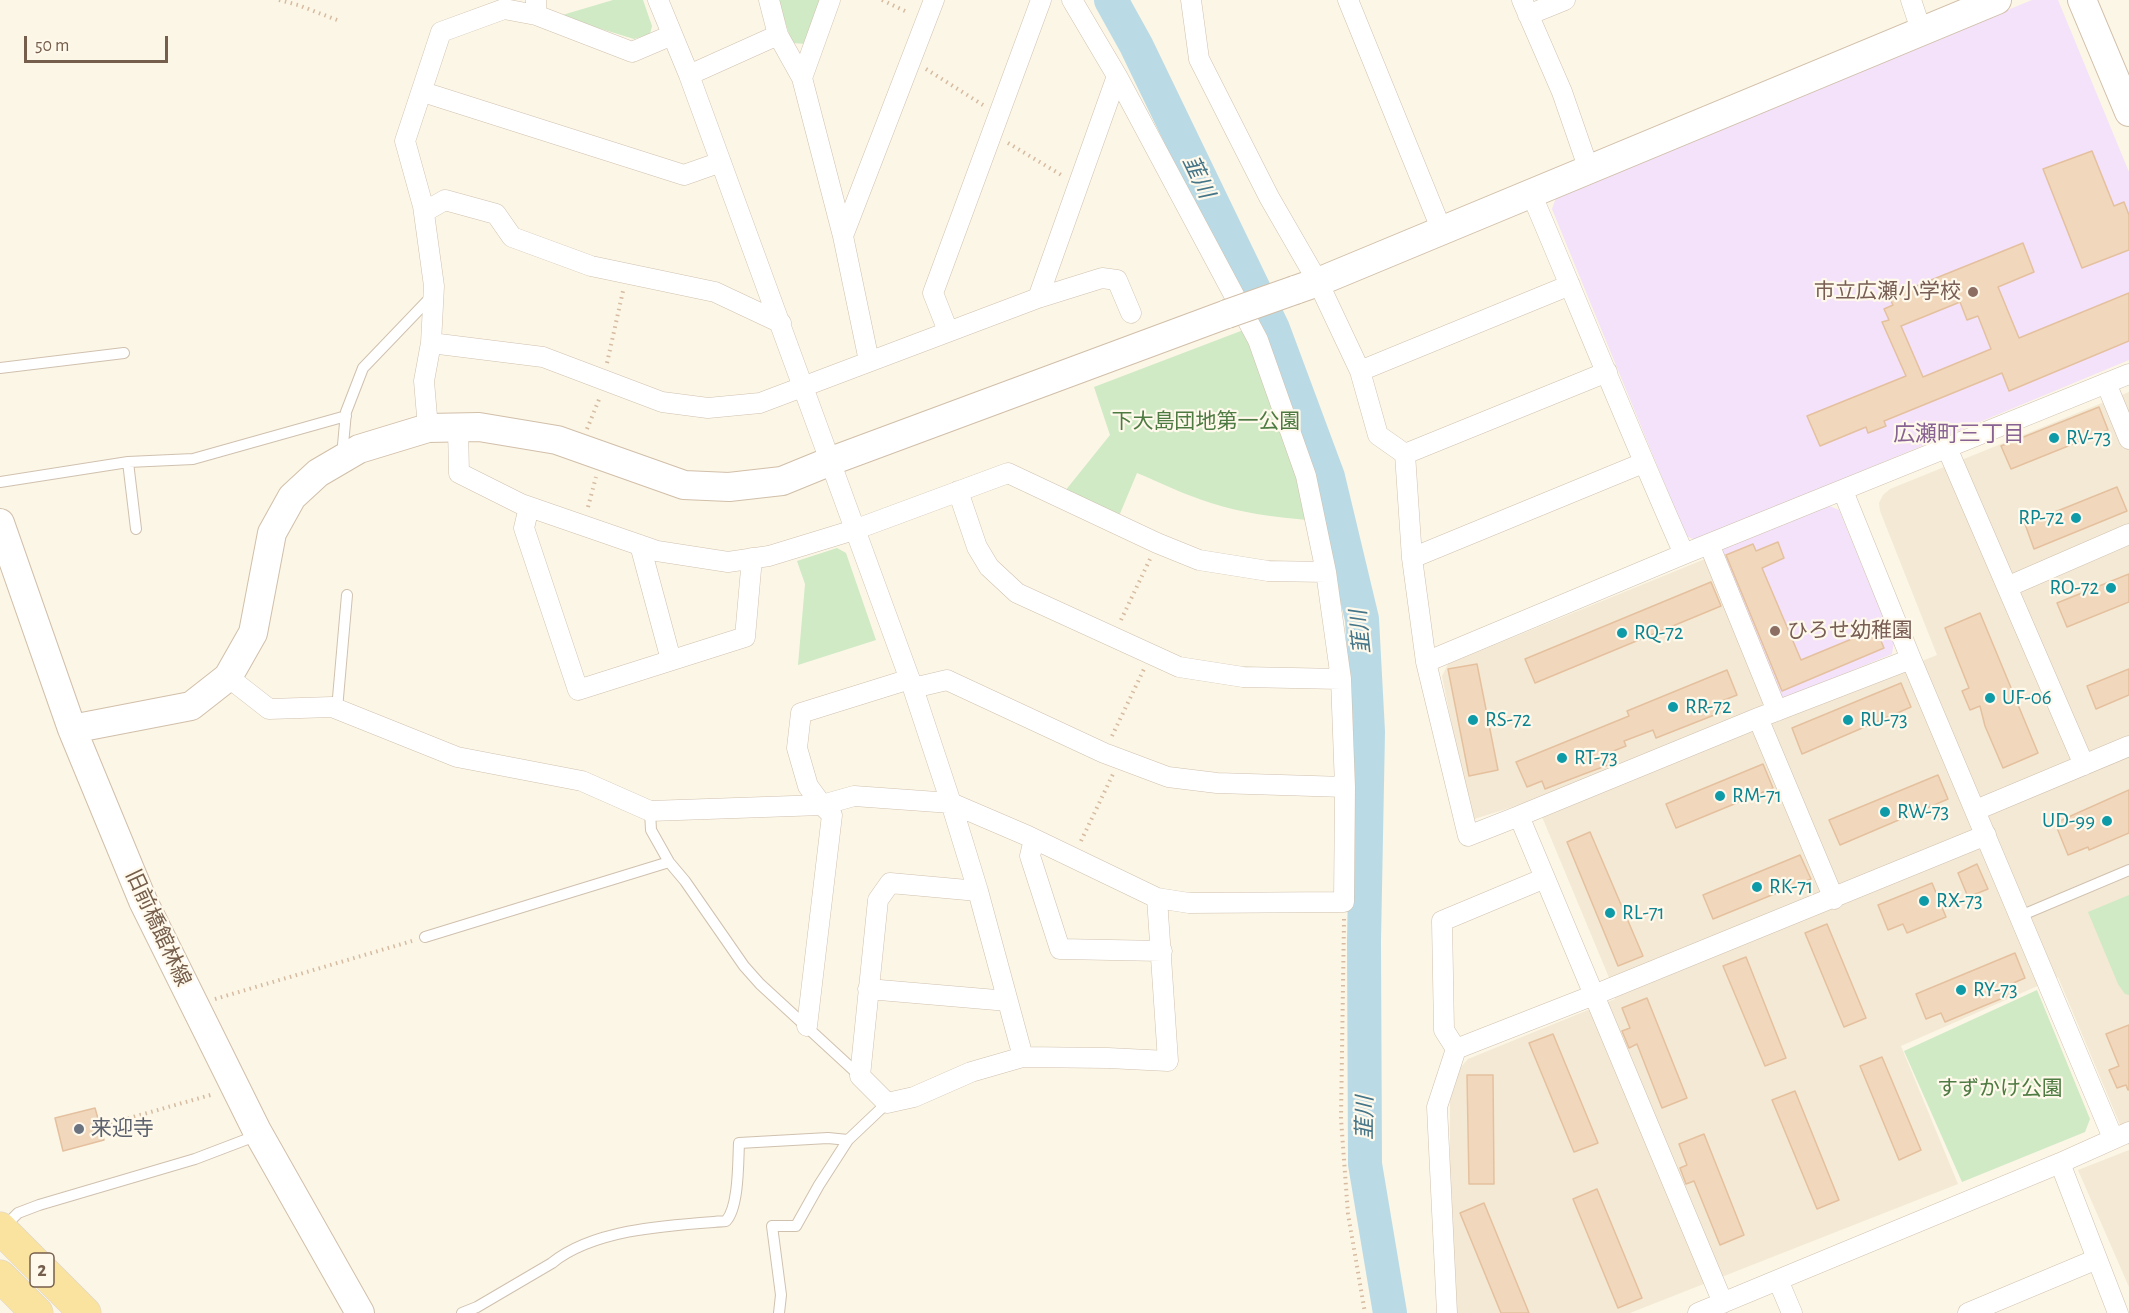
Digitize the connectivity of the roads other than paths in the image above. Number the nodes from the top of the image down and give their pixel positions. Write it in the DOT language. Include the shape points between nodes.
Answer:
graph roads {
  1 [pos="658,0"];
  2 [pos="769,0"];
  3 [pos="830,0"];
  4 [pos="934,0"];
  5 [pos="1041,0"];
  6 [pos="1072,0"];
  7 [pos="1191,0"];
  8 [pos="1348,0"];
  9 [pos="1565,0"];
  10 [pos="1911,0"];
  11 [pos="1997,0"];
  12 [pos="2082,0"];
  13 [pos="1525,7"];
  14 [pos="536,8"];
  15 [pos="1922,33"];
  16 [pos="672,35"];
  17 [pos="778,35"];
  18 [pos="689,75"];
  19 [pos="1117,76"];
  20 [pos="802,78"];
  21 [pos="423,92"];
  22 [pos="2129,112"];
  23 [pos="721,162"];
  24 [pos="1588,170"];
  25 [pos="1531,194"];
  26 [pos="424,212"];
  27 [pos="1442,231"];
  28 [pos="843,236"];
  29 [pos="1570,285"];
  30 [pos="1307,286"];
  31 [pos="433,295"];
  32 [pos="1038,298"];
  33 [pos="1131,313"];
  34 [pos="781,323"];
  35 [pos="948,331"];
  36 [pos="431,343"];
  37 [pos="124,353"];
  38 [pos="869,361"];
  39 [pos="0,369"];
  40 [pos="1360,371"];
  41 [pos="1607,372"];
  42 [pos="2129,374"];
  43 [pos="2106,383"];
  44 [pos="804,387"];
  45 [pos="346,416"];
  46 [pos="428,428"];
  47 [pos="458,428"];
  48 [pos="2129,439"];
  49 [pos="1947,448"];
  50 [pos="1405,454"];
  51 [pos="342,459"];
  52 [pos="831,461"];
  53 [pos="128,462"];
  54 [pos="1643,462"];
  55 [pos="0,482"];
  56 [pos="958,491"];
  57 [pos="1843,491"];
  58 [pos="529,507"];
  59 [pos="0,523"];
  60 [pos="136,529"];
  61 [pos="854,530"];
  62 [pos="2129,534"];
  63 [pos="1709,544"];
  64 [pos="640,545"];
  65 [pos="1684,554"];
  66 [pos="752,558"];
  67 [pos="1412,558"];
  68 [pos="1326,572"];
  69 [pos="2007,587"];
  70 [pos="347,595"];
  71 [pos="1911,659"];
  72 [pos="671,660"];
  73 [pos="1426,662"];
  74 [pos="228,677"];
  75 [pos="1341,679"];
  76 [pos="911,684"];
  77 [pos="337,709"];
  78 [pos="1777,711"];
  79 [pos="1758,718"];
  80 [pos="72,729"];
  81 [pos="2129,746"];
  82 [pos="2084,765"];
  83 [pos="1345,787"];
  84 [pos="951,802"];
  85 [pos="822,805"];
  86 [pos="1976,810"];
  87 [pos="650,811"];
  88 [pos="1520,816"];
  89 [pos="1986,836"];
  90 [pos="1034,839"];
  91 [pos="669,862"];
  92 [pos="2129,870"];
  93 [pos="1545,878"];
  94 [pos="978,891"];
  95 [pos="1157,898"];
  96 [pos="1834,899"];
  97 [pos="2020,916"];
  98 [pos="425,937"];
  99 [pos="1162,951"];
  100 [pos="868,989"];
  101 [pos="1594,995"];
  102 [pos="1008,1001"];
  103 [pos="807,1026"];
  104 [pos="1455,1049"];
  105 [pos="1023,1057"];
  106 [pos="860,1076"];
  107 [pos="887,1103"];
  108 [pos="258,1135"];
  109 [pos="2121,1135"];
  110 [pos="848,1140"];
  111 [pos="2060,1163"];
  112 [pos="0,1229"];
  113 [pos="2097,1259"];
  114 [pos="0,1276"];
  115 [pos="1778,1280"];
  116 [pos="1724,1303"];
  117 [pos="37,1313"];
  118 [pos="85,1313"];
  119 [pos="360,1313"];
  120 [pos="462,1313"];
  121 [pos="779,1313"];
  122 [pos="1447,1313"];
  123 [pos="1698,1313"];
  124 [pos="1792,1313"];
  125 [pos="1968,1313"];
  126 [pos="2118,1313"];
  1 -- 16 [label="street"];
  2 -- 17 [label="street"];
  3 -- 20 [label="street"];
  4 -- 28 [label="street"];
  5 -- 35 [label="street" via="933,293"];
  6 -- 19 [label="street"];
  7 -- 30 [label="street" via="1198,59 1269,197"];
  8 -- 27 [label="street"];
  9 -- 13 [label="street"];
  10 -- 15 [label="street"];
  11 -- 15 [label="street"];
  12 -- 22 [label="street"];
  13 -- 24 [label="street" via="1562,92"];
  14 -- 16 [label="street" via="632,52"];
  14 -- 21 [label="street" via="504,9 441,32"];
  15 -- 24 [label="street"];
  16 -- 18 [label="street"];
  17 -- 18 [label="street"];
  17 -- 20 [label="street"];
  18 -- 23 [label="street"];
  19 -- 32 [label="street"];
  19 -- 68 [label="street" via="1258,340 1306,476"];
  20 -- 28 [label="street"];
  21 -- 23 [label="street" via="684,175"];
  21 -- 26 [label="street" via="405,141"];
  23 -- 34 [label="street"];
  24 -- 25 [label="street"];
  25 -- 27 [label="street"];
  25 -- 29 [label="street"];
  26 -- 31 [label="street"];
  26 -- 34 [label="street" via="444,200 496,214 512,237 591,266 715,292"];
  27 -- 30 [label="street"];
  28 -- 38 [label="street"];
  29 -- 40 [label="street"];
  29 -- 41 [label="street"];
  30 -- 40 [label="street"];
  30 -- 52 [label="street, bridge"];
  31 -- 36 [label="street"];
  31 -- 45 [label="lane" via="363,368"];
  32 -- 33 [label="street" via="1102,278 1118,280"];
  32 -- 35 [label="street"];
  34 -- 44 [label="street"];
  35 -- 38 [label="street"];
  36 -- 44 [label="street" via="543,357 662,402 708,408 760,403"];
  36 -- 46 [label="street" via="424,381"];
  37 -- 39 [label="lane"];
  38 -- 44 [label="street"];
  40 -- 50 [label="street" via="1378,435"];
  41 -- 50 [label="street"];
  41 -- 54 [label="street"];
  42 -- 43 [label="street"];
  43 -- 48 [label="street"];
  43 -- 49 [label="street"];
  44 -- 52 [label="street"];
  45 -- 51 [label="lane"];
  45 -- 53 [label="lane" via="193,459"];
  46 -- 47 [label="street"];
  46 -- 51 [label="street" via="359,449"];
  47 -- 52 [label="street" via="479,427 557,440 684,485 729,487 782,481"];
  47 -- 58 [label="street" via="459,473"];
  49 -- 57 [label="street"];
  49 -- 69 [label="street"];
  50 -- 67 [label="street"];
  51 -- 74 [label="street" via="318,473 292,497 272,533 253,633"];
  52 -- 61 [label="street"];
  53 -- 55 [label="lane"];
  53 -- 60 [label="lane"];
  54 -- 65 [label="street"];
  54 -- 67 [label="street"];
  56 -- 61 [label="street"];
  56 -- 68 [label="street" via="1008,473 1199,560 1268,571"];
  56 -- 75 [label="street" via="977,547 989,567 1017,593 1179,668 1243,677"];
  57 -- 63 [label="street"];
  57 -- 71 [label="street"];
  58 -- 64 [label="street"];
  58 -- 72 [label="street" via="524,528 578,690"];
  59 -- 80 [label="street, 旧前橋館林線"];
  61 -- 66 [label="street"];
  61 -- 76 [label="street"];
  62 -- 69 [label="street"];
  63 -- 65 [label="street"];
  63 -- 78 [label="street"];
  64 -- 66 [label="street" via="728,562"];
  64 -- 72 [label="street"];
  65 -- 73 [label="street"];
  66 -- 72 [label="street" via="745,637"];
  67 -- 73 [label="street"];
  68 -- 75 [label="street"];
  69 -- 82 [label="street"];
  70 -- 77 [label="lane"];
  71 -- 78 [label="street"];
  71 -- 86 [label="street"];
  73 -- 88 [label="street" via="1468,836"];
  74 -- 77 [label="street" via="269,709"];
  74 -- 80 [label="street" via="190,705"];
  75 -- 83 [label="street"];
  76 -- 83 [label="street" via="947,680 1112,756 1168,777 1217,783"];
  76 -- 84 [label="street"];
  76 -- 85 [label="street" via="801,713 797,748 808,786"];
  77 -- 87 [label="street" via="458,757 582,781"];
  78 -- 79 [label="street"];
  79 -- 88 [label="street"];
  79 -- 96 [label="street"];
  80 -- 108 [label="street, 旧前橋館林線" via="143,902"];
  81 -- 82 [label="street"];
  82 -- 86 [label="street"];
  83 -- 95 [label="street" via="1344,902 1189,903"];
  84 -- 85 [label="street" via="854,796"];
  84 -- 90 [label="street"];
  84 -- 94 [label="street"];
  85 -- 87 [label="street"];
  85 -- 103 [label="street" via="832,814"];
  86 -- 89 [label="street"];
  87 -- 91 [label="lane" via="651,830"];
  88 -- 93 [label="street"];
  89 -- 96 [label="street"];
  89 -- 97 [label="street"];
  90 -- 95 [label="street"];
  90 -- 99 [label="street" via="1030,856 1060,949"];
  91 -- 98 [label="lane"];
  91 -- 103 [label="lane" via="744,966"];
  92 -- 97 [label="lane"];
  93 -- 101 [label="street"];
  93 -- 104 [label="street" via="1443,921 1444,1030"];
  94 -- 100 [label="street" via="890,883 878,900"];
  94 -- 102 [label="street"];
  95 -- 99 [label="street"];
  96 -- 101 [label="street"];
  97 -- 109 [label="street"];
  99 -- 105 [label="street" via="1168,1061"];
  100 -- 102 [label="street"];
  100 -- 106 [label="street"];
  101 -- 104 [label="street"];
  101 -- 116 [label="street"];
  102 -- 105 [label="street"];
  103 -- 106 [label="lane"];
  104 -- 122 [label="street" via="1437,1107"];
  105 -- 107 [label="street"];
  106 -- 107 [label="street"];
  107 -- 110 [label="lane"];
  108 -- 112 [label="lane" via="195,1159 39,1205 18,1213"];
  108 -- 119 [label="street, 旧前橋館林線"];
  109 -- 111 [label="street"];
  110 -- 120 [label="lane" via="739,1143 735,1194 726,1221 664,1226 599,1240 563,1254"];
  110 -- 121 [label="lane" via="796,1226 772,1226 781,1295"];
  111 -- 113 [label="street"];
  111 -- 115 [label="street"];
  112 -- 118 [label="main road, 2"];
  113 -- 125 [label="street"];
  113 -- 126 [label="street"];
  114 -- 117 [label="main road, 2"];
  115 -- 116 [label="street"];
  115 -- 124 [label="street"];
  116 -- 123 [label="street"];
}
